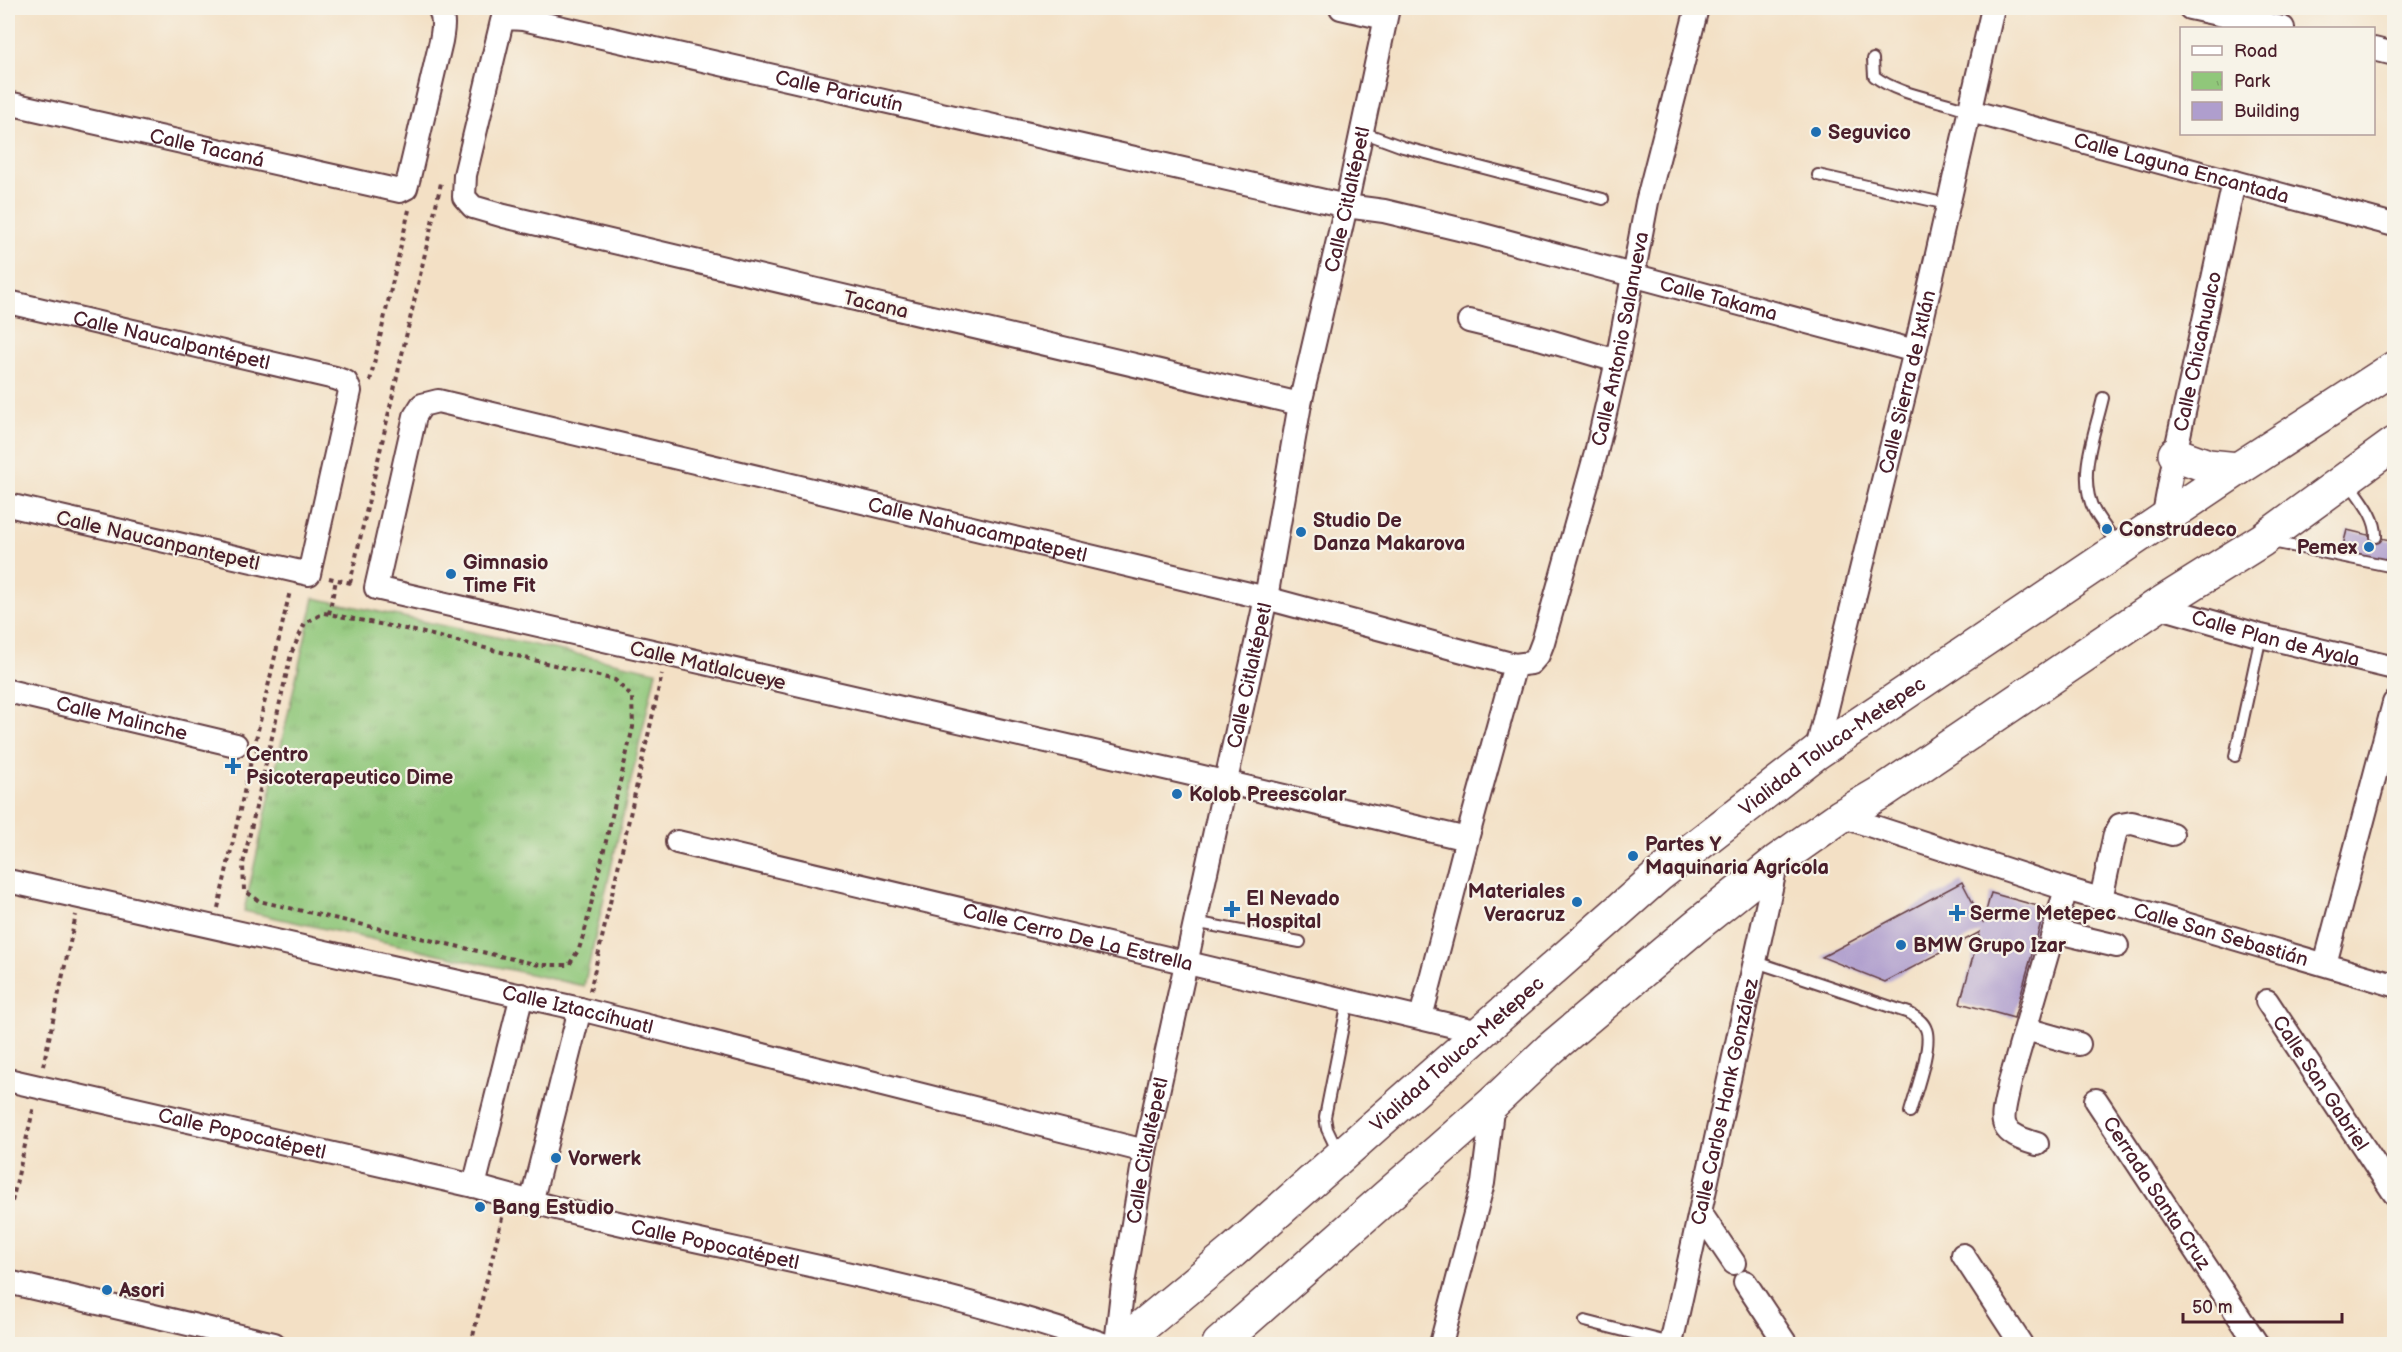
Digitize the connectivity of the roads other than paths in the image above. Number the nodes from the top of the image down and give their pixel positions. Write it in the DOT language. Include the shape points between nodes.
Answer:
graph roads {
  1 [pos="439,8"];
  2 [pos="1341,8"];
  3 [pos="1697,8"];
  4 [pos="1993,8"];
  5 [pos="2190,8"];
  6 [pos="1387,13"];
  7 [pos="2278,27"];
  8 [pos="2375,49"];
  9 [pos="2394,54"];
  10 [pos="1872,60"];
  11 [pos="8,103"];
  12 [pos="1970,111"];
  13 [pos="1362,132"];
  14 [pos="1818,176"];
  15 [pos="2234,182"];
  16 [pos="452,187"];
  17 [pos="1603,199"];
  18 [pos="1947,204"];
  19 [pos="1346,206"];
  20 [pos="2394,225"];
  21 [pos="1632,275"];
  22 [pos="8,302"];
  23 [pos="1469,321"];
  24 [pos="1915,351"];
  25 [pos="1617,361"];
  26 [pos="2394,368"];
  27 [pos="2103,398"];
  28 [pos="1300,404"];
  29 [pos="2394,444"];
  30 [pos="2175,454"];
  31 [pos="2238,469"];
  32 [pos="2347,479"];
  33 [pos="8,505"];
  34 [pos="2163,520"];
  35 [pos="2376,537"];
  36 [pos="2262,540"];
  37 [pos="2121,549"];
  38 [pos="2394,567"];
  39 [pos="309,574"];
  40 [pos="376,588"];
  41 [pos="1266,598"];
  42 [pos="2157,606"];
  43 [pos="2261,636"];
  44 [pos="1523,664"];
  45 [pos="2394,668"];
  46 [pos="8,691"];
  47 [pos="2394,703"];
  48 [pos="236,745"];
  49 [pos="1816,753"];
  50 [pos="2235,756"];
  51 [pos="1225,781"];
  52 [pos="1841,816"];
  53 [pos="2172,834"];
  54 [pos="1467,839"];
  55 [pos="677,842"];
  56 [pos="1777,861"];
  57 [pos="8,881"];
  58 [pos="2066,889"];
  59 [pos="2101,899"];
  60 [pos="1194,922"];
  61 [pos="2054,931"];
  62 [pos="1300,942"];
  63 [pos="2117,946"];
  64 [pos="1185,962"];
  65 [pos="1756,962"];
  66 [pos="2325,964"];
  67 [pos="2394,985"];
  68 [pos="522,995"];
  69 [pos="1348,1001"];
  70 [pos="2267,1001"];
  71 [pos="583,1010"];
  72 [pos="1421,1017"];
  73 [pos="2026,1029"];
  74 [pos="1479,1032"];
  75 [pos="2079,1044"];
  76 [pos="8,1080"];
  77 [pos="2096,1101"];
  78 [pos="1493,1103"];
  79 [pos="1910,1112"];
  80 [pos="2037,1144"];
  81 [pos="1145,1151"];
  82 [pos="1340,1156"];
  83 [pos="474,1185"];
  84 [pos="2394,1193"];
  85 [pos="531,1203"];
  86 [pos="1701,1214"];
  87 [pos="1963,1255"];
  88 [pos="8,1282"];
  89 [pos="1585,1322"];
  90 [pos="274,1344"];
  91 [pos="1104,1344"];
  92 [pos="1116,1344"];
  93 [pos="1121,1344"];
  94 [pos="1219,1344"];
  95 [pos="1441,1344"];
  96 [pos="1671,1344"];
  97 [pos="1786,1344"];
  98 [pos="2021,1344"];
  99 [pos="2257,1344"];
  1 -- 11 [label="street, Calle Tacaná" via="444,27 410,181 400,191"];
  2 -- 6 [label="street"];
  3 -- 21 [label="street, Calle Antonio Salanueva"];
  4 -- 12 [label="street, Calle Sierra de Ixtlán"];
  5 -- 7 [label="street"];
  6 -- 13 [label="street, Calle Citlaltépetl"];
  8 -- 9 [label="street"];
  10 -- 12 [label="lane" via="1874,76 1879,80"];
  12 -- 15 [label="street, Calle Laguna Encantada"];
  12 -- 18 [label="street, Calle Sierra de Ixtlán"];
  13 -- 17 [label="lane" via="1403,147"];
  13 -- 19 [label="street, Calle Citlaltépetl"];
  14 -- 18 [label="lane"];
  15 -- 20 [label="street, Calle Laguna Encantada"];
  15 -- 30 [label="street, Calle Chicahualco"];
  16 -- 19 [label="street, Calle Paricutín" via="499,29 502,21 515,17"];
  16 -- 28 [label="street, Tacana" via="473,207 504,216"];
  18 -- 24 [label="street, Calle Sierra de Ixtlán"];
  19 -- 21 [label="street, Calle Takama" via="1384,211"];
  19 -- 28 [label="street, Calle Citlaltépetl"];
  21 -- 24 [label="street, Calle Takama"];
  21 -- 25 [label="street, Calle Antonio Salanueva"];
  22 -- 39 [label="street, Calle Naucalpantépetl" via="346,382 350,391"];
  23 -- 25 [label="street"];
  24 -- 49 [label="street, Calle Sierra de Ixtlán"];
  25 -- 44 [label="street, Calle Antonio Salanueva" via="1596,453 1543,642 1538,655"];
  26 -- 31 [label="highway, Vialidad Toluca-Metepec"];
  27 -- 37 [label="lane" via="2086,488 2095,511"];
  28 -- 41 [label="street, Calle Citlaltépetl"];
  29 -- 32 [label="highway"];
  30 -- 31 [label="highway" via="2208,466"];
  30 -- 34 [label="street, Calle Chicahualco"];
  31 -- 34 [label="highway, Vialidad Toluca-Metepec"];
  32 -- 35 [label="lane" via="2372,517"];
  32 -- 36 [label="highway"];
  33 -- 39 [label="street, Calle Naucanpantepetl"];
  34 -- 37 [label="highway, Vialidad Toluca-Metepec"];
  36 -- 38 [label="lane"];
  36 -- 42 [label="highway"];
  37 -- 49 [label="highway, Vialidad Toluca-Metepec"];
  40 -- 41 [label="street, Calle Nahuacampatepetl" via="415,416 422,405 438,401"];
  40 -- 51 [label="street, Calle Matlalcueye"];
  41 -- 44 [label="street, Calle Nahuacampatepetl"];
  41 -- 51 [label="street, Calle Citlaltépetl"];
  42 -- 43 [label="street, Calle Plan de Ayala"];
  42 -- 52 [label="highway"];
  43 -- 45 [label="street, Calle Plan de Ayala"];
  43 -- 50 [label="lane"];
  44 -- 54 [label="street, Calle Antonio Salanueva"];
  46 -- 48 [label="street, Calle Malinche"];
  47 -- 66 [label="street"];
  49 -- 74 [label="highway, Vialidad Toluca-Metepec" via="1659,874"];
  51 -- 54 [label="street, Calle Matlalcueye"];
  51 -- 60 [label="street, Calle Citlaltépetl"];
  52 -- 56 [label="highway"];
  52 -- 58 [label="street, Calle San Sebastián"];
  53 -- 59 [label="street" via="2132,823 2120,825"];
  54 -- 72 [label="street, Calle Antonio Salanueva"];
  55 -- 64 [label="street, Calle Cerro De La Estrella"];
  56 -- 65 [label="street, Calle Carlos Hank González"];
  56 -- 78 [label="highway" via="1550,1049"];
  57 -- 68 [label="street, Calle Iztaccíhuatl"];
  58 -- 59 [label="street, Calle San Sebastián"];
  58 -- 61 [label="street"];
  59 -- 66 [label="street, Calle San Sebastián"];
  60 -- 62 [label="lane"];
  60 -- 64 [label="street, Calle Citlaltépetl"];
  61 -- 63 [label="street"];
  61 -- 73 [label="street"];
  64 -- 69 [label="street, Calle Cerro De La Estrella"];
  64 -- 81 [label="street, Calle Citlaltépetl"];
  65 -- 79 [label="lane" via="1909,1013 1921,1021 1927,1030 1928,1044"];
  65 -- 86 [label="street, Calle Carlos Hank González"];
  66 -- 67 [label="street, Calle San Sebastián"];
  68 -- 71 [label="street, Calle Iztaccíhuatl"];
  68 -- 83 [label="street"];
  69 -- 72 [label="street, Calle Cerro De La Estrella"];
  69 -- 82 [label="lane" via="1325,1117"];
  70 -- 84 [label="street, Calle San Gabriel"];
  71 -- 81 [label="street, Calle Iztaccíhuatl"];
  71 -- 85 [label="street"];
  72 -- 74 [label="street, Calle Cerro De La Estrella"];
  73 -- 75 [label="street"];
  73 -- 80 [label="street" via="2010,1082 2003,1125 2012,1135"];
  74 -- 82 [label="highway, Vialidad Toluca-Metepec"];
  76 -- 83 [label="street, Calle Popocatépetl"];
  77 -- 99 [label="street, Cerrada Santa Cruz"];
  78 -- 94 [label="highway"];
  78 -- 95 [label="street" via="1484,1183"];
  81 -- 92 [label="street, Calle Citlaltépetl"];
  82 -- 93 [label="highway, Vialidad Toluca-Metepec"];
  83 -- 85 [label="street, Calle Popocatépetl"];
  85 -- 91 [label="street, Calle Popocatépetl" via="850,1273 1026,1318"];
  86 -- 96 [label="street, Calle Carlos Hank González"];
  86 -- 97 [label="street"];
  87 -- 98 [label="street"];
  88 -- 90 [label="street"];
  89 -- 96 [label="lane"];
}
